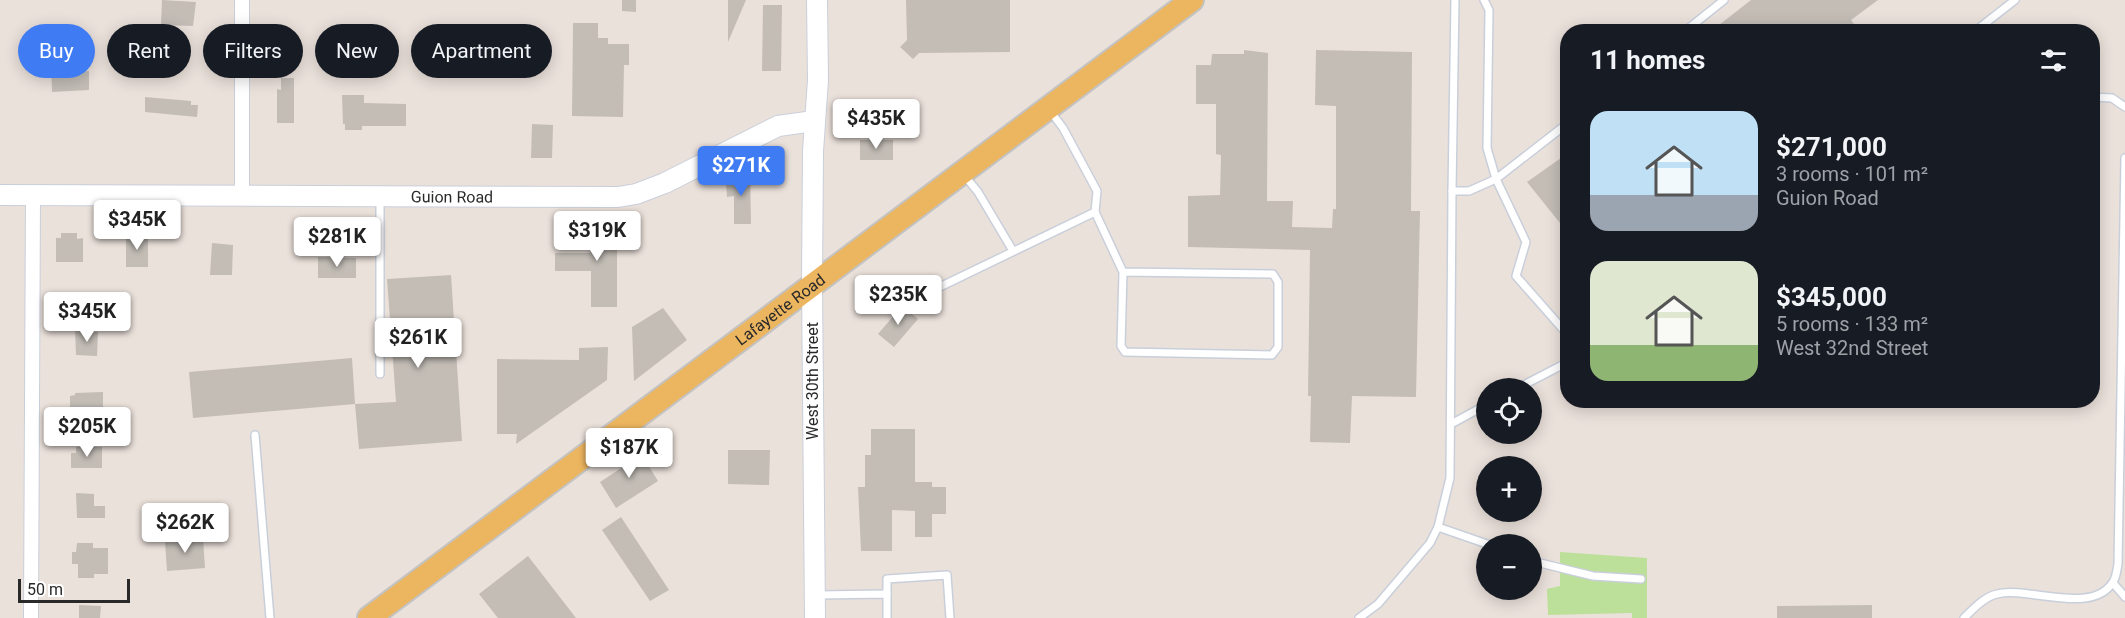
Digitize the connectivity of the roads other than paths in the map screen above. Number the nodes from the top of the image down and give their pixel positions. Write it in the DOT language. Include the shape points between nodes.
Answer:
graph roads {
  1 [pos="242,0"];
  2 [pos="817,0"];
  3 [pos="1192,0"];
  4 [pos="1455,0"];
  5 [pos="1484,0"];
  6 [pos="1724,0"];
  7 [pos="2015,0"];
  8 [pos="1694,24"];
  9 [pos="1984,24"];
  10 [pos="2100,97"];
  11 [pos="1048,107"];
  12 [pos="2125,107"];
  13 [pos="814,121"];
  14 [pos="1560,129"];
  15 [pos="2125,158"];
  16 [pos="962,171"];
  17 [pos="1496,179"];
  18 [pos="1452,191"];
  19 [pos="0,195"];
  20 [pos="33,195"];
  21 [pos="242,197"];
  22 [pos="380,198"];
  23 [pos="1095,212"];
  24 [pos="1012,251"];
  25 [pos="1122,272"];
  26 [pos="2125,272"];
  27 [pos="812,284"];
  28 [pos="919,297"];
  29 [pos="1560,326"];
  30 [pos="1560,366"];
  31 [pos="380,374"];
  32 [pos="1537,378"];
  33 [pos="1476,410"];
  34 [pos="1451,424"];
  35 [pos="255,435"];
  36 [pos="1438,526"];
  37 [pos="1476,540"];
  38 [pos="1542,563"];
  39 [pos="1641,579"];
  40 [pos="2113,583"];
  41 [pos="887,594"];
  42 [pos="815,595"];
  43 [pos="2125,597"];
  44 [pos="31,618"];
  45 [pos="270,618"];
  46 [pos="369,618"];
  47 [pos="815,618"];
  48 [pos="887,618"];
  49 [pos="950,618"];
  50 [pos="1359,618"];
  51 [pos="1964,618"];
  1 -- 21 [label="street"];
  2 -- 13 [label="street, West 30th Street"];
  3 -- 11 [label="main road, Lafayette Road"];
  4 -- 18 [label="lane"];
  5 -- 17 [label="lane" via="1489,10 1487,148"];
  6 -- 8 [label="lane"];
  7 -- 9 [label="lane"];
  10 -- 12 [label="lane" via="2112,98"];
  11 -- 16 [label="main road, Lafayette Road"];
  11 -- 23 [label="lane" via="1097,191"];
  13 -- 22 [label="street, Guion Road" via="778,126 636,194 578,199"];
  13 -- 27 [label="street, West 30th Street"];
  14 -- 17 [label="lane"];
  15 -- 26 [label="lane"];
  16 -- 24 [label="lane"];
  16 -- 27 [label="main road, Lafayette Road"];
  17 -- 18 [label="lane" via="1469,191"];
  17 -- 29 [label="lane" via="1526,242 1516,276"];
  18 -- 34 [label="lane"];
  19 -- 20 [label="street, Guion Road"];
  20 -- 21 [label="street, Guion Road"];
  20 -- 44 [label="street"];
  21 -- 22 [label="street, Guion Road"];
  22 -- 31 [label="lane"];
  23 -- 24 [label="lane"];
  23 -- 25 [label="lane"];
  24 -- 28 [label="lane"];
  25 -- 25 [label="lane" via="1121,346 1125,352 1272,355 1278,347 1278,282 1274,274"];
  26 -- 40 [label="lane" via="2118,564"];
  27 -- 42 [label="street, West 30th Street"];
  27 -- 46 [label="main road, Lafayette Road"];
  30 -- 32 [label="lane"];
  33 -- 34 [label="lane"];
  34 -- 36 [label="lane" via="1450,478"];
  35 -- 45 [label="lane"];
  36 -- 37 [label="lane"];
  36 -- 50 [label="lane" via="1431,543 1378,604"];
  38 -- 39 [label="lane" via="1593,576"];
  40 -- 43 [label="lane"];
  40 -- 51 [label="lane" via="2082,599 1997,594 1978,603"];
  41 -- 42 [label="lane"];
  41 -- 48 [label="lane"];
  41 -- 49 [label="lane" via="887,579 947,575"];
  42 -- 47 [label="street, West 30th Street"];
}
